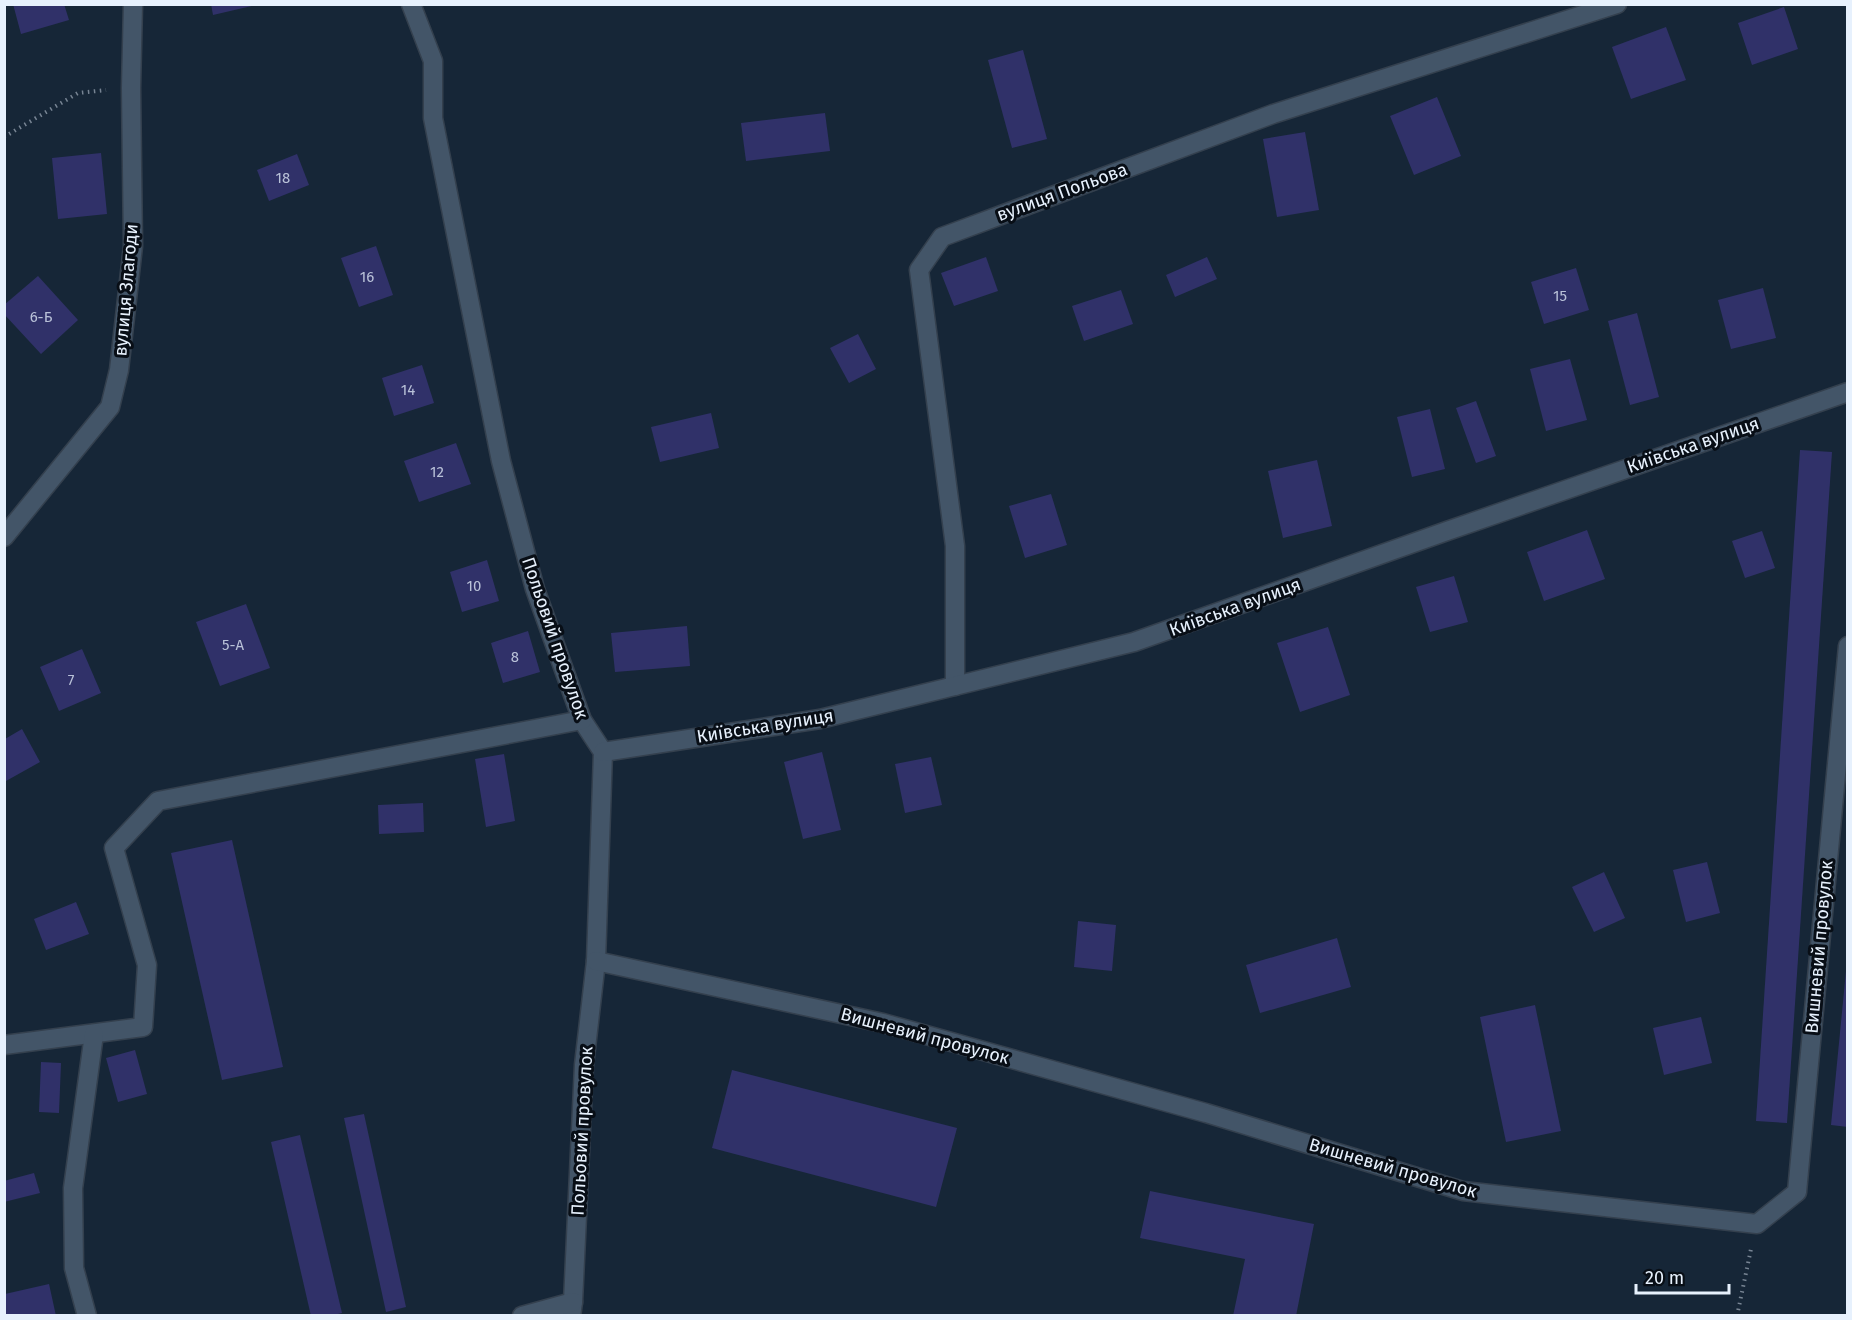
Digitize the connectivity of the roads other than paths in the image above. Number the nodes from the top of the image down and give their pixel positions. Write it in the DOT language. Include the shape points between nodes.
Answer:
graph roads {
  1 [pos="133,4"];
  2 [pos="411,4"];
  3 [pos="1617,4"];
  4 [pos="1848,392"];
  5 [pos="4,537"];
  6 [pos="1848,646"];
  7 [pos="955,686"];
  8 [pos="582,720"];
  9 [pos="603,752"];
  10 [pos="596,961"];
  11 [pos="94,1034"];
  12 [pos="4,1045"];
  13 [pos="572,1309"];
  14 [pos="87,1316"];
  15 [pos="522,1316"];
  1 -- 5 [label="street, вулиця Злагоди" via="133,246 119,370 110,407"];
  2 -- 8 [label="street, Польовий провулок" via="433,61 434,118 501,461 535,589"];
  3 -- 7 [label="street, вулиця Польова" via="1273,114 942,237 919,270 955,546"];
  4 -- 7 [label="street, Київська вулиця" via="1134,642"];
  6 -- 10 [label="street, Вишневий провулок" via="1797,1192 1756,1224 1463,1191 1206,1113 883,1023"];
  7 -- 9 [label="street, Київська вулиця" via="820,719"];
  8 -- 9 [label="street, Польовий провулок"];
  8 -- 11 [label="street" via="158,801 114,848 147,964 143,1027"];
  9 -- 10 [label="street, Польовий провулок"];
  10 -- 13 [label="street, Польовий провулок" via="584,1065"];
  11 -- 12 [label="street"];
  11 -- 14 [label="street" via="73,1188 74,1268"];
  13 -- 15 [label="street"];
}
